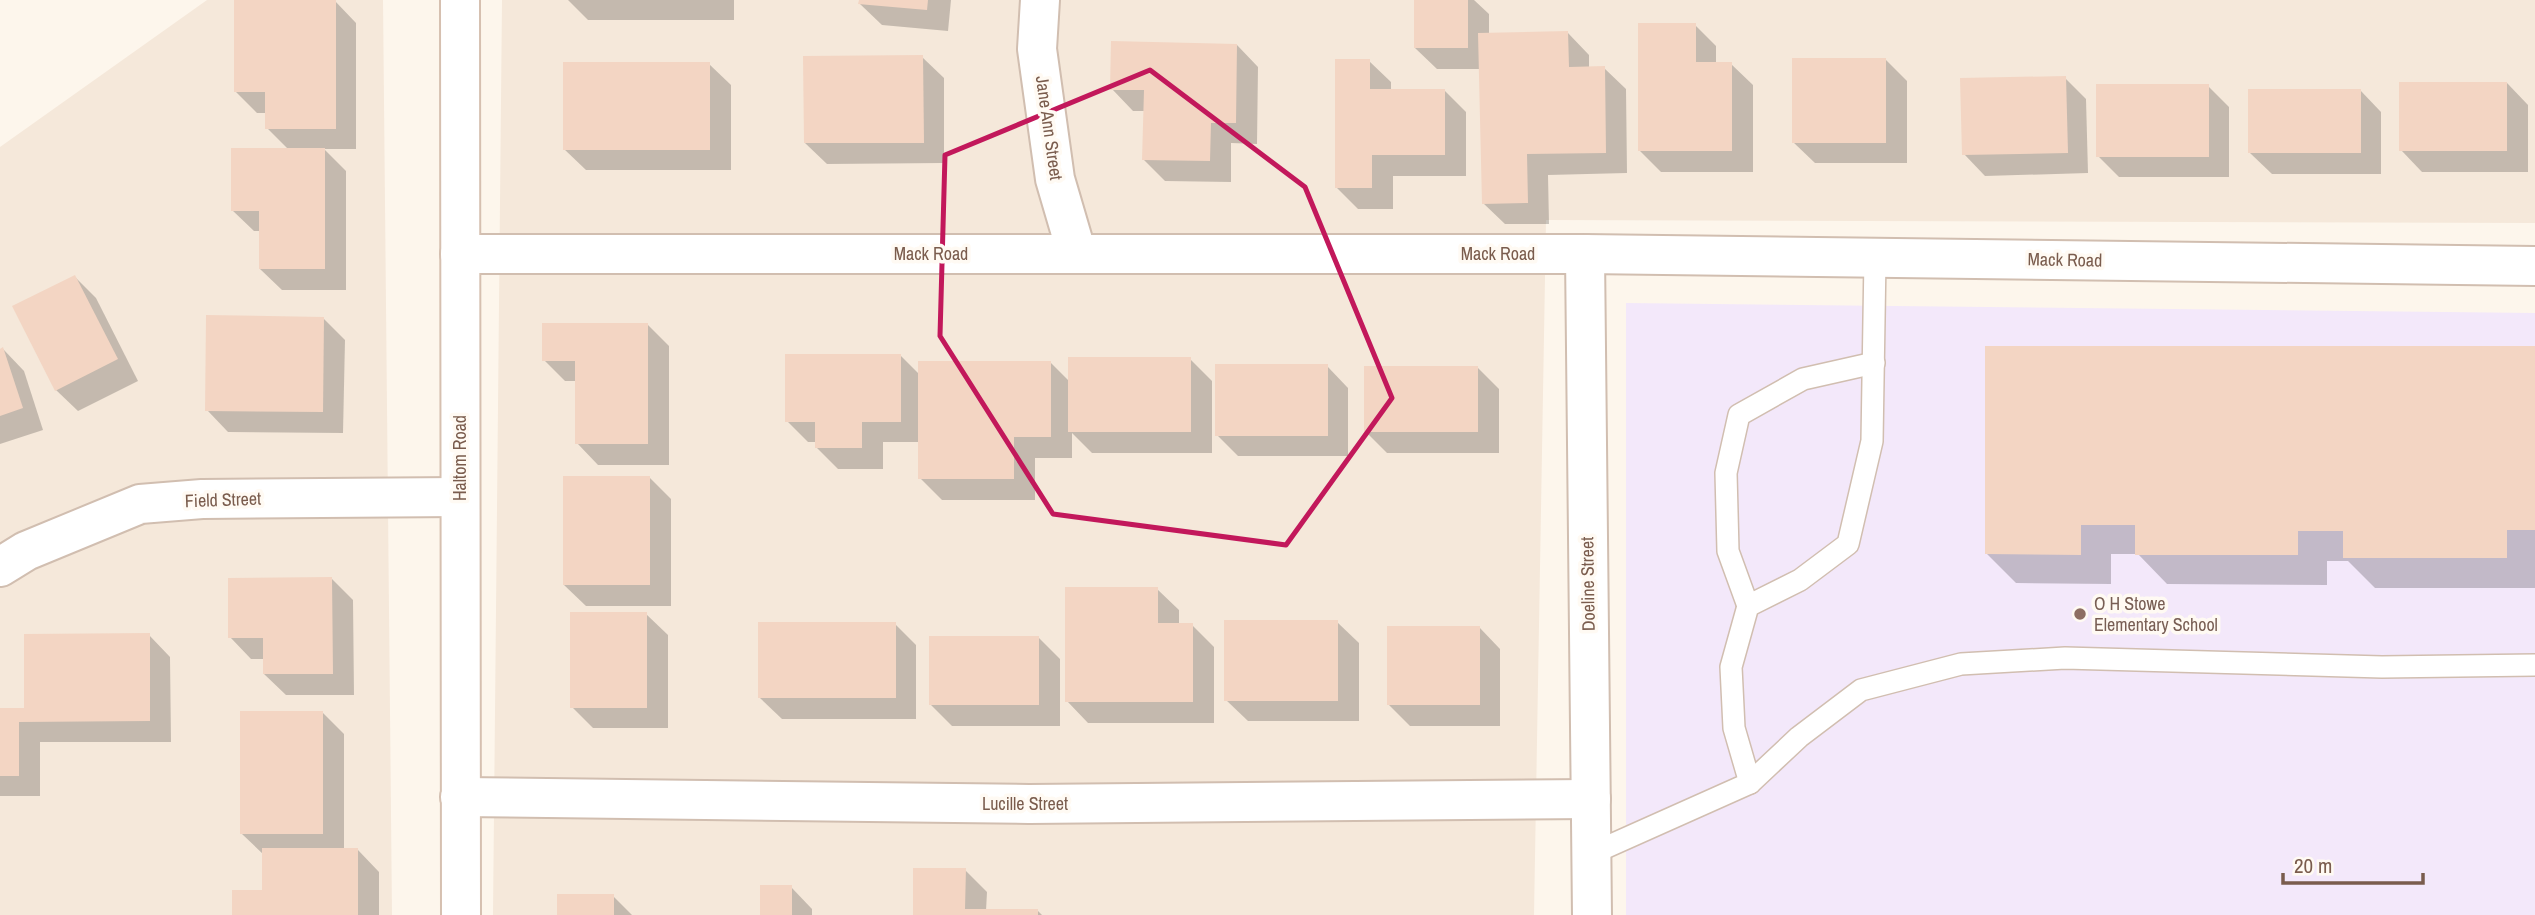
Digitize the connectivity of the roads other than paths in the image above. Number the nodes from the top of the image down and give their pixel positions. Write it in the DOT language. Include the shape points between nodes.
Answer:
graph roads {
  1 [pos="460,0"];
  2 [pos="1040,0"];
  3 [pos="460,254"];
  4 [pos="1077,254"];
  5 [pos="1585,254"];
  6 [pos="1875,258"];
  7 [pos="2535,266"];
  8 [pos="1874,363"];
  9 [pos="460,497"];
  10 [pos="0,567"];
  11 [pos="1748,606"];
  12 [pos="2535,665"];
  13 [pos="1750,783"];
  14 [pos="460,797"];
  15 [pos="1591,799"];
  16 [pos="1591,854"];
  17 [pos="461,915"];
  18 [pos="1592,915"];
  1 -- 3 [label="street, Haltom Road"];
  2 -- 4 [label="street, Jane Ann Street" via="1037,49 1055,179"];
  3 -- 4 [label="street, Mack Road"];
  3 -- 9 [label="street, Haltom Road"];
  4 -- 5 [label="street, Mack Road"];
  5 -- 6 [label="street, Mack Road"];
  5 -- 15 [label="street, Doeline Street"];
  6 -- 7 [label="street, Mack Road"];
  6 -- 8 [label="lane"];
  8 -- 11 [label="lane" via="1872,441 1848,544 1800,580"];
  8 -- 11 [label="lane" via="1803,379 1739,415 1726,473 1728,551"];
  9 -- 10 [label="street, Field Street" via="202,499 140,504 26,551"];
  9 -- 14 [label="street, Haltom Road"];
  11 -- 13 [label="lane" via="1731,667 1734,729"];
  12 -- 13 [label="lane" via="2382,667 2065,658 1961,664 1861,690 1799,737"];
  13 -- 16 [label="lane"];
  14 -- 15 [label="street, Lucille Street" via="1029,804"];
  14 -- 17 [label="street, Haltom Road"];
  15 -- 16 [label="street, Doeline Street"];
  16 -- 18 [label="street, Doeline Street"];
}
